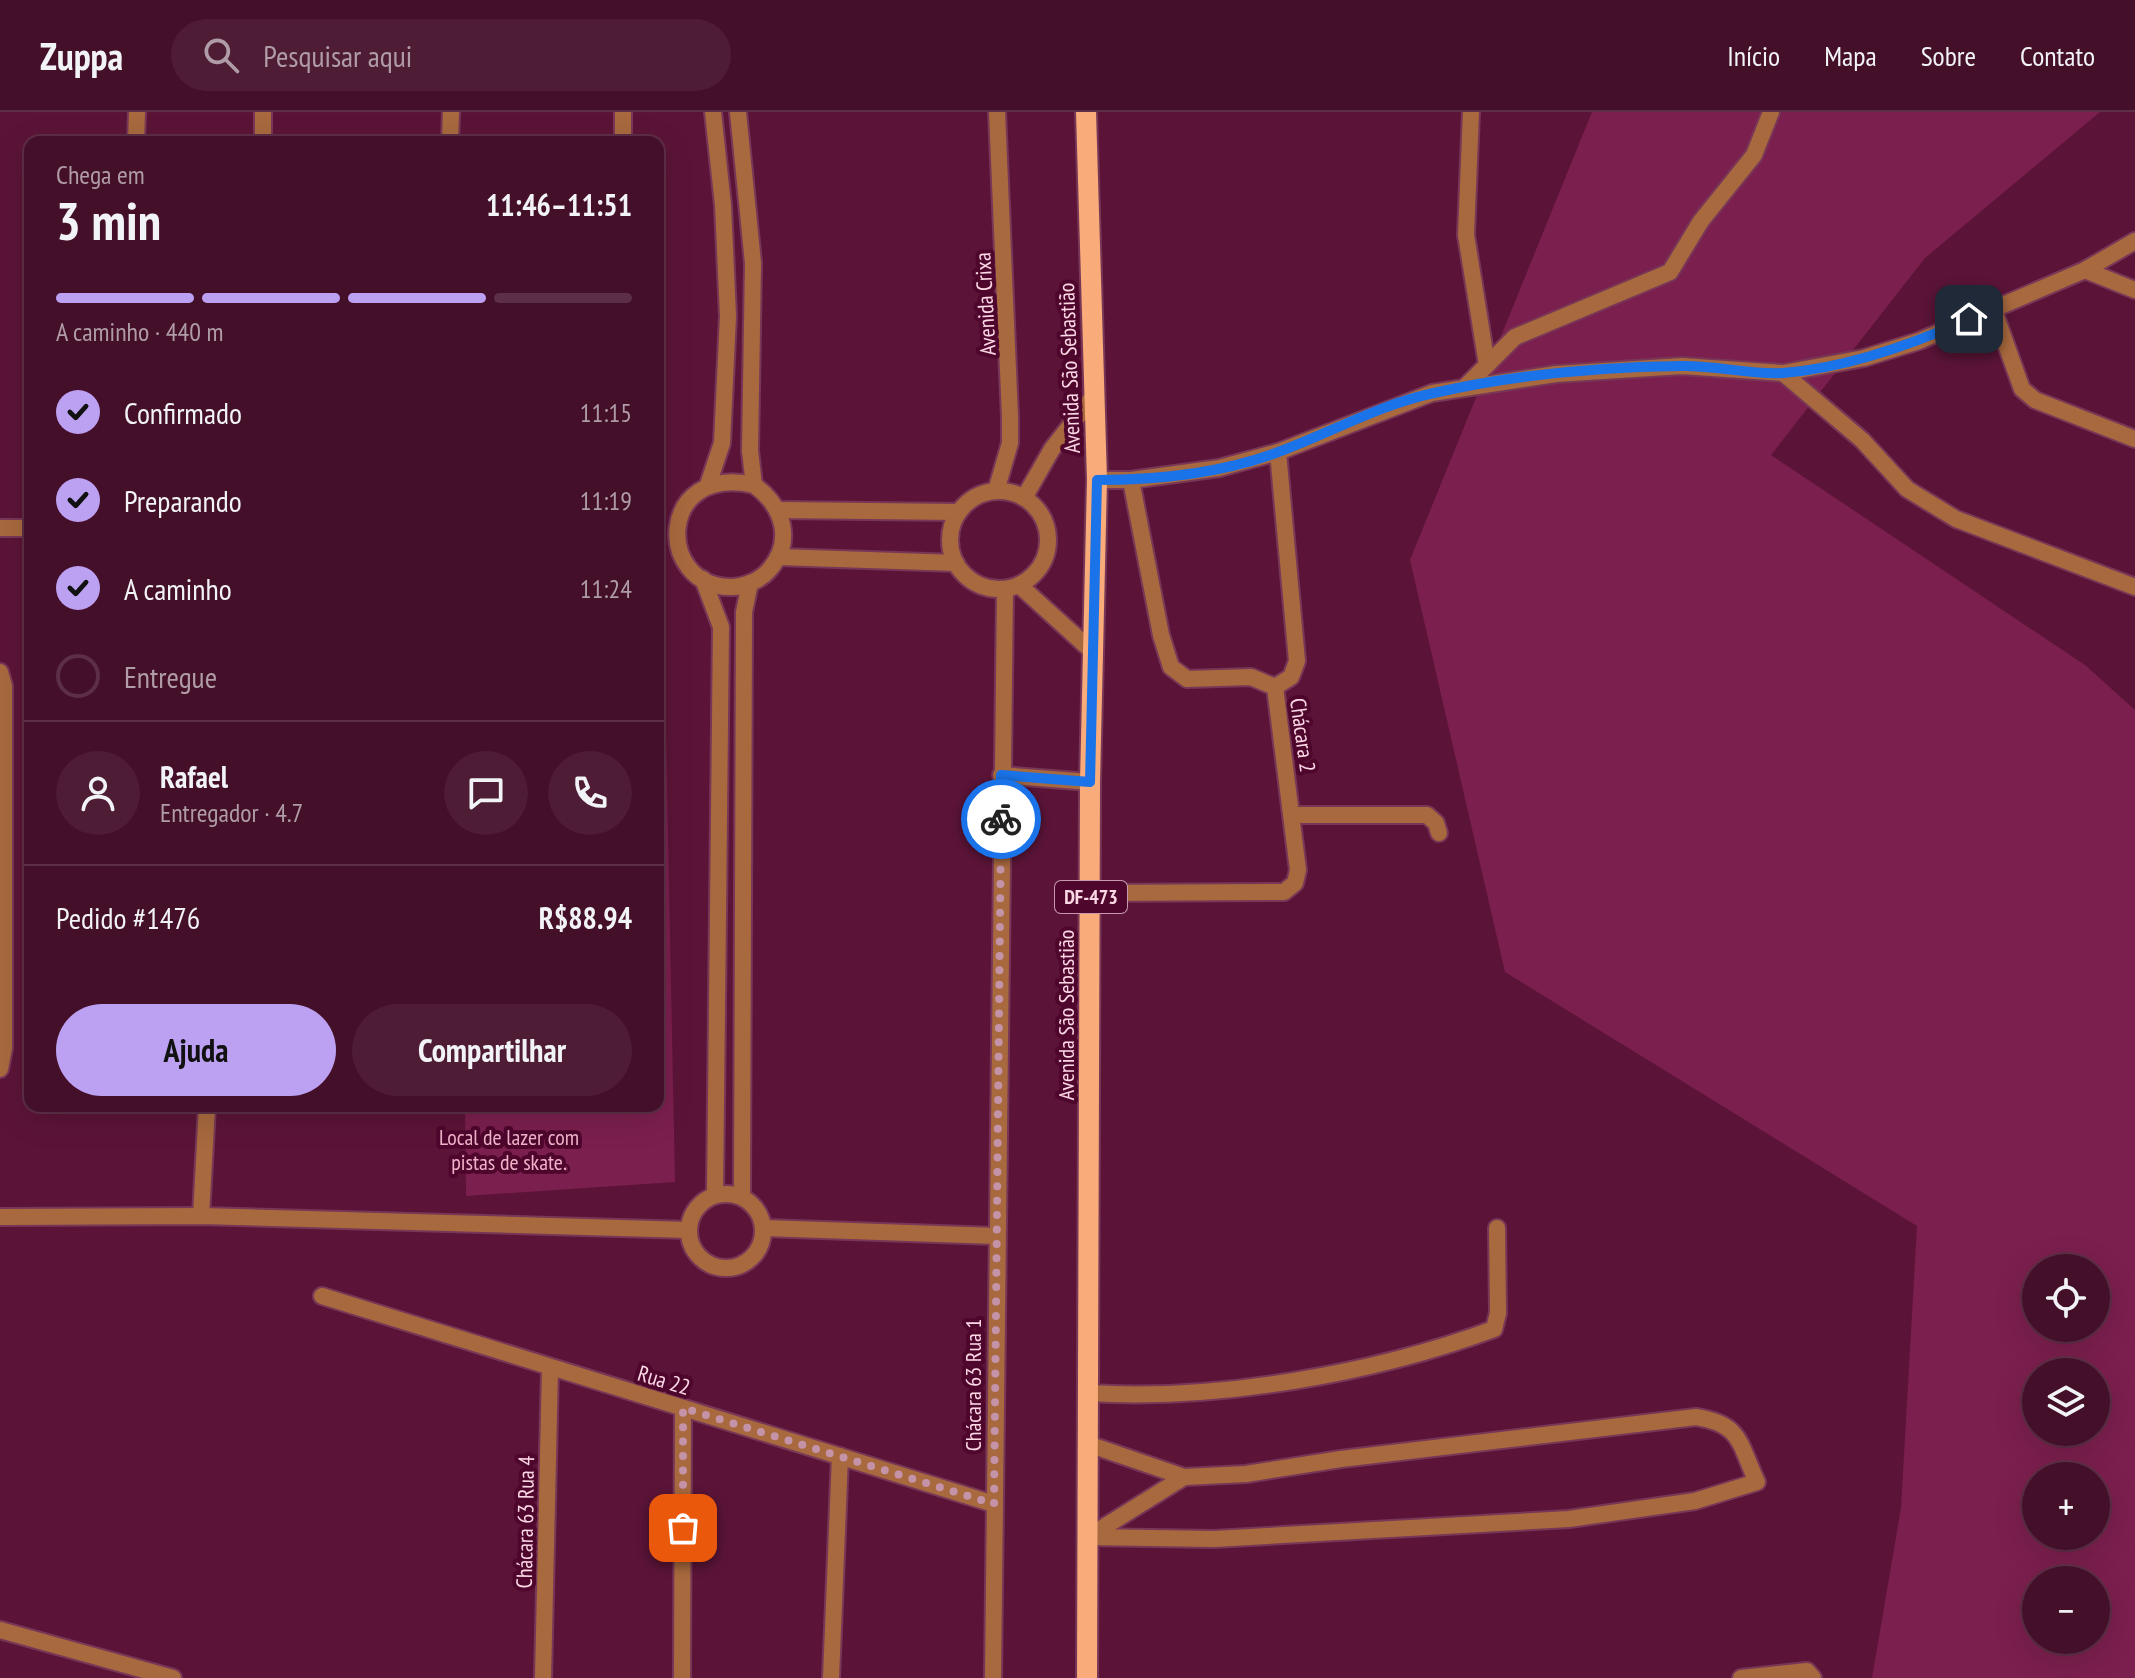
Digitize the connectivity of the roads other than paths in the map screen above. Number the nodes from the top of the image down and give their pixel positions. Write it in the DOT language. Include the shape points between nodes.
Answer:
graph roads {
  1 [pos="137,112"];
  2 [pos="263,112"];
  3 [pos="451,112"];
  4 [pos="623,112"];
  5 [pos="713,112"];
  6 [pos="738,112"];
  7 [pos="997,112"];
  8 [pos="1086,112"];
  9 [pos="1471,112"];
  10 [pos="1771,112"];
  11 [pos="136,136"];
  12 [pos="263,136"];
  13 [pos="450,136"];
  14 [pos="623,136"];
  15 [pos="2135,241"];
  16 [pos="2085,270"];
  17 [pos="2135,290"];
  18 [pos="1993,308"];
  19 [pos="1487,365"];
  20 [pos="1783,373"];
  21 [pos="1464,388"];
  22 [pos="1092,398"];
  23 [pos="2135,439"];
  24 [pos="1278,452"];
  25 [pos="1097,480"];
  26 [pos="1131,480"];
  27 [pos="708,485"];
  28 [pos="754,485"];
  29 [pos="996,491"];
  30 [pos="1024,498"];
  31 [pos="779,510"];
  32 [pos="959,512"];
  33 [pos="0,528"];
  34 [pos="24,528"];
  35 [pos="664,536"];
  36 [pos="677,536"];
  37 [pos="779,557"];
  38 [pos="956,563"];
  39 [pos="703,579"];
  40 [pos="750,583"];
  41 [pos="1012,587"];
  42 [pos="2135,587"];
  43 [pos="1093,652"];
  44 [pos="0,672"];
  45 [pos="1275,687"];
  46 [pos="1001,775"];
  47 [pos="1090,782"];
  48 [pos="1292,815"];
  49 [pos="1439,833"];
  50 [pos="1091,893"];
  51 [pos="0,1069"];
  52 [pos="207,1112"];
  53 [pos="715,1195"];
  54 [pos="742,1197"];
  55 [pos="201,1216"];
  56 [pos="0,1217"];
  57 [pos="764,1228"];
  58 [pos="1497,1228"];
  59 [pos="689,1230"];
  60 [pos="996,1236"];
  61 [pos="322,1296"];
  62 [pos="550,1368"];
  63 [pos="1088,1393"];
  64 [pos="683,1408"];
  65 [pos="1088,1444"];
  66 [pos="840,1456"];
  67 [pos="1184,1477"];
  68 [pos="994,1504"];
  69 [pos="1088,1537"];
  70 [pos="0,1630"];
  71 [pos="173,1678"];
  72 [pos="543,1678"];
  73 [pos="682,1678"];
  74 [pos="831,1678"];
  75 [pos="993,1678"];
  76 [pos="1087,1678"];
  77 [pos="1741,1678"];
  78 [pos="1813,1678"];
  1 -- 11 [label="street"];
  2 -- 12 [label="street"];
  3 -- 13 [label="street"];
  4 -- 14 [label="street"];
  5 -- 27 [label="street" via="728,316 722,443"];
  6 -- 28 [label="street" via="753,263"];
  7 -- 29 [label="street, Avenida Crixa" via="1010,443"];
  8 -- 22 [label="main road, Avenida São Sebastião / DF-473"];
  9 -- 19 [label="street" via="1466,235"];
  10 -- 19 [label="street" via="1754,155 1701,221 1670,272 1515,337"];
  15 -- 16 [label="street"];
  16 -- 17 [label="street"];
  16 -- 18 [label="street"];
  18 -- 20 [label="street" via="1864,358"];
  18 -- 23 [label="street" via="2022,389 2035,400"];
  19 -- 21 [label="street"];
  20 -- 21 [label="street" via="1682,366 1556,374"];
  20 -- 42 [label="street" via="1862,440 1907,489 1956,519"];
  21 -- 24 [label="street" via="1406,401"];
  22 -- 25 [label="main road, Avenida São Sebastião / DF-473"];
  22 -- 30 [label="street" via="1052,449"];
  24 -- 26 [label="street" via="1219,468"];
  24 -- 45 [label="street" via="1297,661 1291,677"];
  25 -- 26 [label="street"];
  25 -- 43 [label="main road, Avenida São Sebastião / DF-473"];
  26 -- 45 [label="street, Chácara 2" via="1171,667 1187,679 1251,677"];
  27 -- 28 [label="street" via="731,480"];
  27 -- 36 [label="street" via="691,497 680,515"];
  28 -- 31 [label="street"];
  29 -- 30 [label="street"];
  29 -- 32 [label="street" via="975,498"];
  30 -- 41 [label="street" via="1044,521 1047,551 1032,577"];
  31 -- 32 [label="street"];
  31 -- 37 [label="street" via="784,534"];
  32 -- 38 [label="street" via="950,537"];
  33 -- 34 [label="street"];
  35 -- 36 [label="street"];
  36 -- 39 [label="street" via="684,561"];
  37 -- 38 [label="street"];
  37 -- 40 [label="street"];
  38 -- 41 [label="street" via="985,587"];
  39 -- 40 [label="street" via="718,585"];
  39 -- 53 [label="street" via="721,627"];
  40 -- 54 [label="street" via="744,612"];
  41 -- 43 [label="street"];
  41 -- 46 [label="street, Chácara 63 Rua 1"];
  43 -- 47 [label="main road, Avenida São Sebastião / DF-473"];
  44 -- 51 [label="street"];
  45 -- 48 [label="street, Chácara 2"];
  46 -- 47 [label="street"];
  46 -- 60 [label="street, Chácara 63 Rua 1"];
  47 -- 50 [label="main road, Avenida São Sebastião / DF-473"];
  48 -- 49 [label="street" via="1427,815"];
  48 -- 50 [label="street, Chácara 2" via="1298,870 1295,883 1284,892"];
  50 -- 63 [label="main road, Avenida São Sebastião / DF-473"];
  52 -- 55 [label="street"];
  53 -- 54 [label="street"];
  53 -- 59 [label="street" via="693,1215"];
  54 -- 57 [label="street" via="757,1210"];
  55 -- 56 [label="street"];
  55 -- 59 [label="street"];
  57 -- 59 [label="street" via="760,1248 746,1262 727,1268 708,1263 694,1249"];
  57 -- 60 [label="street"];
  58 -- 63 [label="street" via="1494,1329 1346,1372 1194,1392"];
  60 -- 68 [label="street, Chácara 63 Rua 1"];
  61 -- 62 [label="street, Rua 22"];
  62 -- 64 [label="street, Rua 22"];
  62 -- 72 [label="street, Chácara 63 Rua 4"];
  63 -- 65 [label="main road, Avenida São Sebastião / DF-473"];
  64 -- 66 [label="street, Rua 22"];
  64 -- 73 [label="street"];
  65 -- 67 [label="street"];
  65 -- 69 [label="main road, Avenida São Sebastião / DF-473"];
  66 -- 68 [label="street, Rua 22"];
  66 -- 74 [label="street"];
  67 -- 69 [label="street"];
  67 -- 69 [label="street" via="1246,1474 1696,1417 1721,1420 1732,1429 1757,1482 1695,1501 1569,1519 1214,1539"];
  68 -- 75 [label="street, Chácara 63 Rua 1"];
  69 -- 76 [label="main road, Avenida São Sebastião / DF-473"];
  70 -- 71 [label="street"];
  77 -- 78 [label="street" via="1807,1671"];
}
